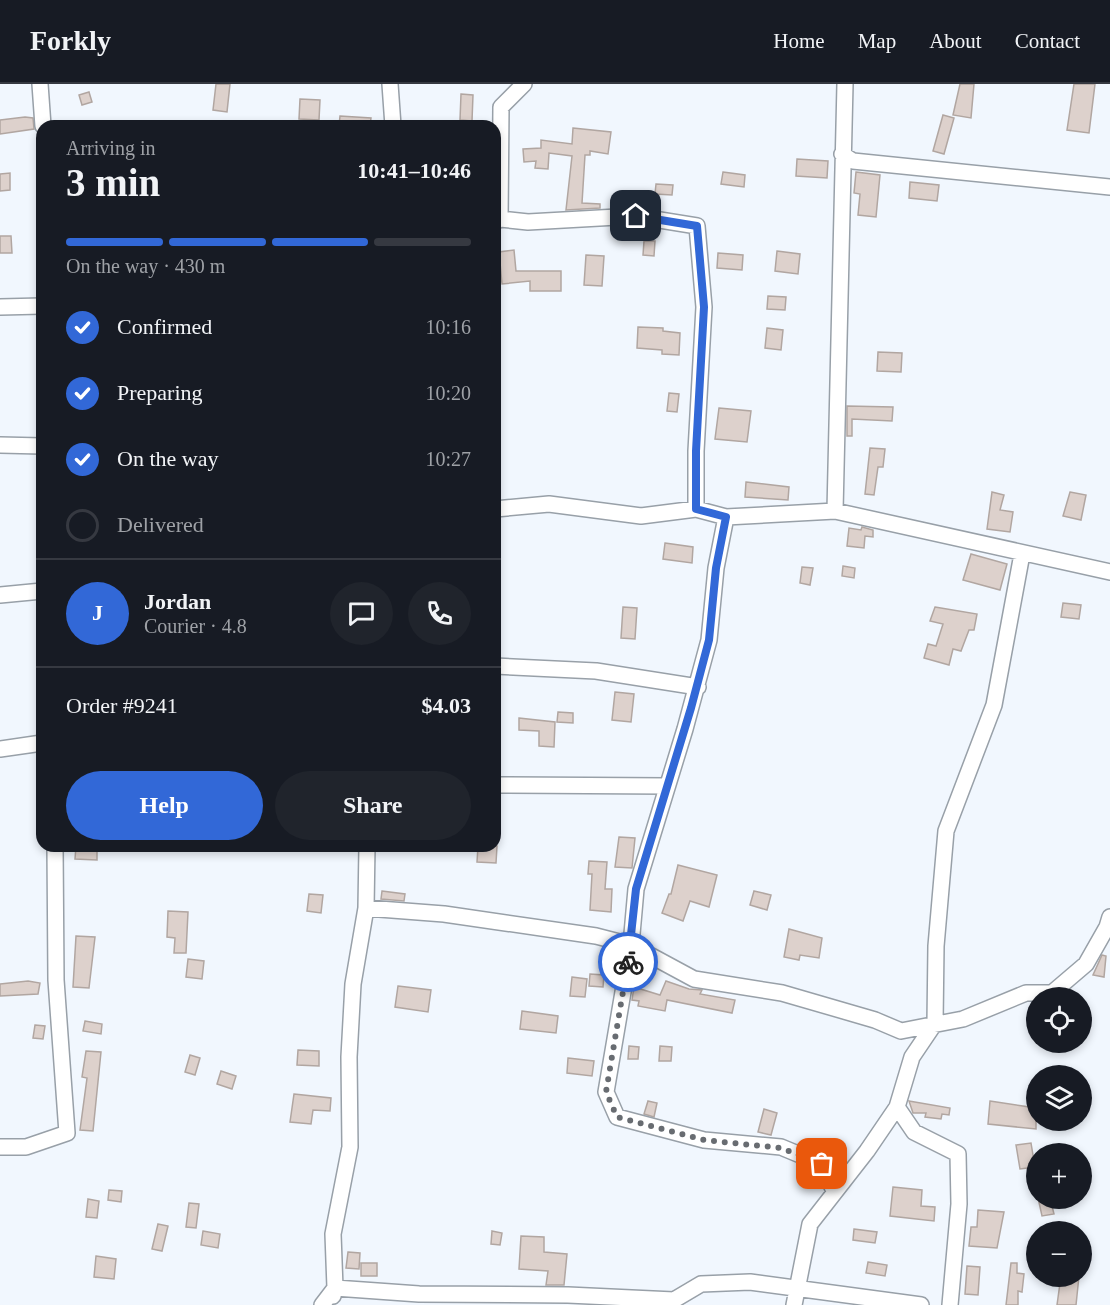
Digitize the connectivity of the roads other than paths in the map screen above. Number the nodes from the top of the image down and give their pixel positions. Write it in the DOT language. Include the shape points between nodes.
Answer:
graph roads {
  1 [pos="40,84"];
  2 [pos="390,84"];
  3 [pos="524,84"];
  4 [pos="845,84"];
  5 [pos="43,120"];
  6 [pos="393,120"];
  7 [pos="501,120"];
  8 [pos="842,154"];
  9 [pos="1110,187"];
  10 [pos="501,220"];
  11 [pos="36,306"];
  12 [pos="0,307"];
  13 [pos="0,446"];
  14 [pos="36,446"];
  15 [pos="501,508"];
  16 [pos="696,509"];
  17 [pos="835,511"];
  18 [pos="726,517"];
  19 [pos="1022,554"];
  20 [pos="1110,572"];
  21 [pos="36,592"];
  22 [pos="0,595"];
  23 [pos="501,666"];
  24 [pos="698,687"];
  25 [pos="36,744"];
  26 [pos="0,749"];
  27 [pos="501,785"];
  28 [pos="667,786"];
  29 [pos="55,852"];
  30 [pos="367,852"];
  31 [pos="366,908"];
  32 [pos="1109,924"];
  33 [pos="631,945"];
  34 [pos="935,1023"];
  35 [pos="901,1031"];
  36 [pos="912,1057"];
  37 [pos="897,1107"];
  38 [pos="0,1147"];
  39 [pos="834,1191"];
  40 [pos="335,1287"];
  41 [pos="796,1298"];
  42 [pos="568,1300"];
  43 [pos="322,1305"];
  44 [pos="330,1305"];
  45 [pos="921,1305"];
  46 [pos="950,1305"];
  1 -- 5 [label="street"];
  2 -- 6 [label="street"];
  3 -- 7 [label="street" via="501,107"];
  4 -- 8 [label="street"];
  8 -- 9 [label="street" via="853,161"];
  8 -- 17 [label="street"];
  10 -- 16 [label="street" via="636,216 697,226 704,307"];
  11 -- 12 [label="street"];
  13 -- 14 [label="street"];
  15 -- 16 [label="street" via="549,504 641,516"];
  16 -- 18 [label="street"];
  17 -- 18 [label="street"];
  17 -- 19 [label="street"];
  18 -- 24 [label="street" via="709,640"];
  19 -- 20 [label="street"];
  19 -- 34 [label="street" via="994,705 946,831 936,946"];
  21 -- 22 [label="street"];
  23 -- 24 [label="street" via="596,671"];
  24 -- 28 [label="street"];
  25 -- 26 [label="street"];
  27 -- 28 [label="street"];
  28 -- 33 [label="street" via="636,889"];
  29 -- 38 [label="street" via="56,980 67,1133 26,1148"];
  30 -- 31 [label="street"];
  31 -- 33 [label="street" via="444,914 596,936"];
  31 -- 40 [label="street" via="353,984 350,1147 333,1234"];
  32 -- 34 [label="street" via="1086,964 1052,993 1026,993 963,1018"];
  33 -- 35 [label="street" via="694,979 782,993"];
  33 -- 39 [label="street" via="606,1092 617,1117 704,1140 781,1148 822,1164"];
  34 -- 35 [label="street"];
  34 -- 36 [label="street"];
  35 -- 36 [label="street"];
  36 -- 37 [label="street"];
  37 -- 39 [label="street"];
  37 -- 46 [label="street" via="914,1132 958,1154 959,1204"];
  39 -- 41 [label="street" via="810,1224"];
  40 -- 42 [label="street"];
  40 -- 43 [label="street"];
  40 -- 44 [label="street"];
  41 -- 42 [label="street" via="750,1282 701,1284 674,1300"];
  41 -- 45 [label="street"];
}
